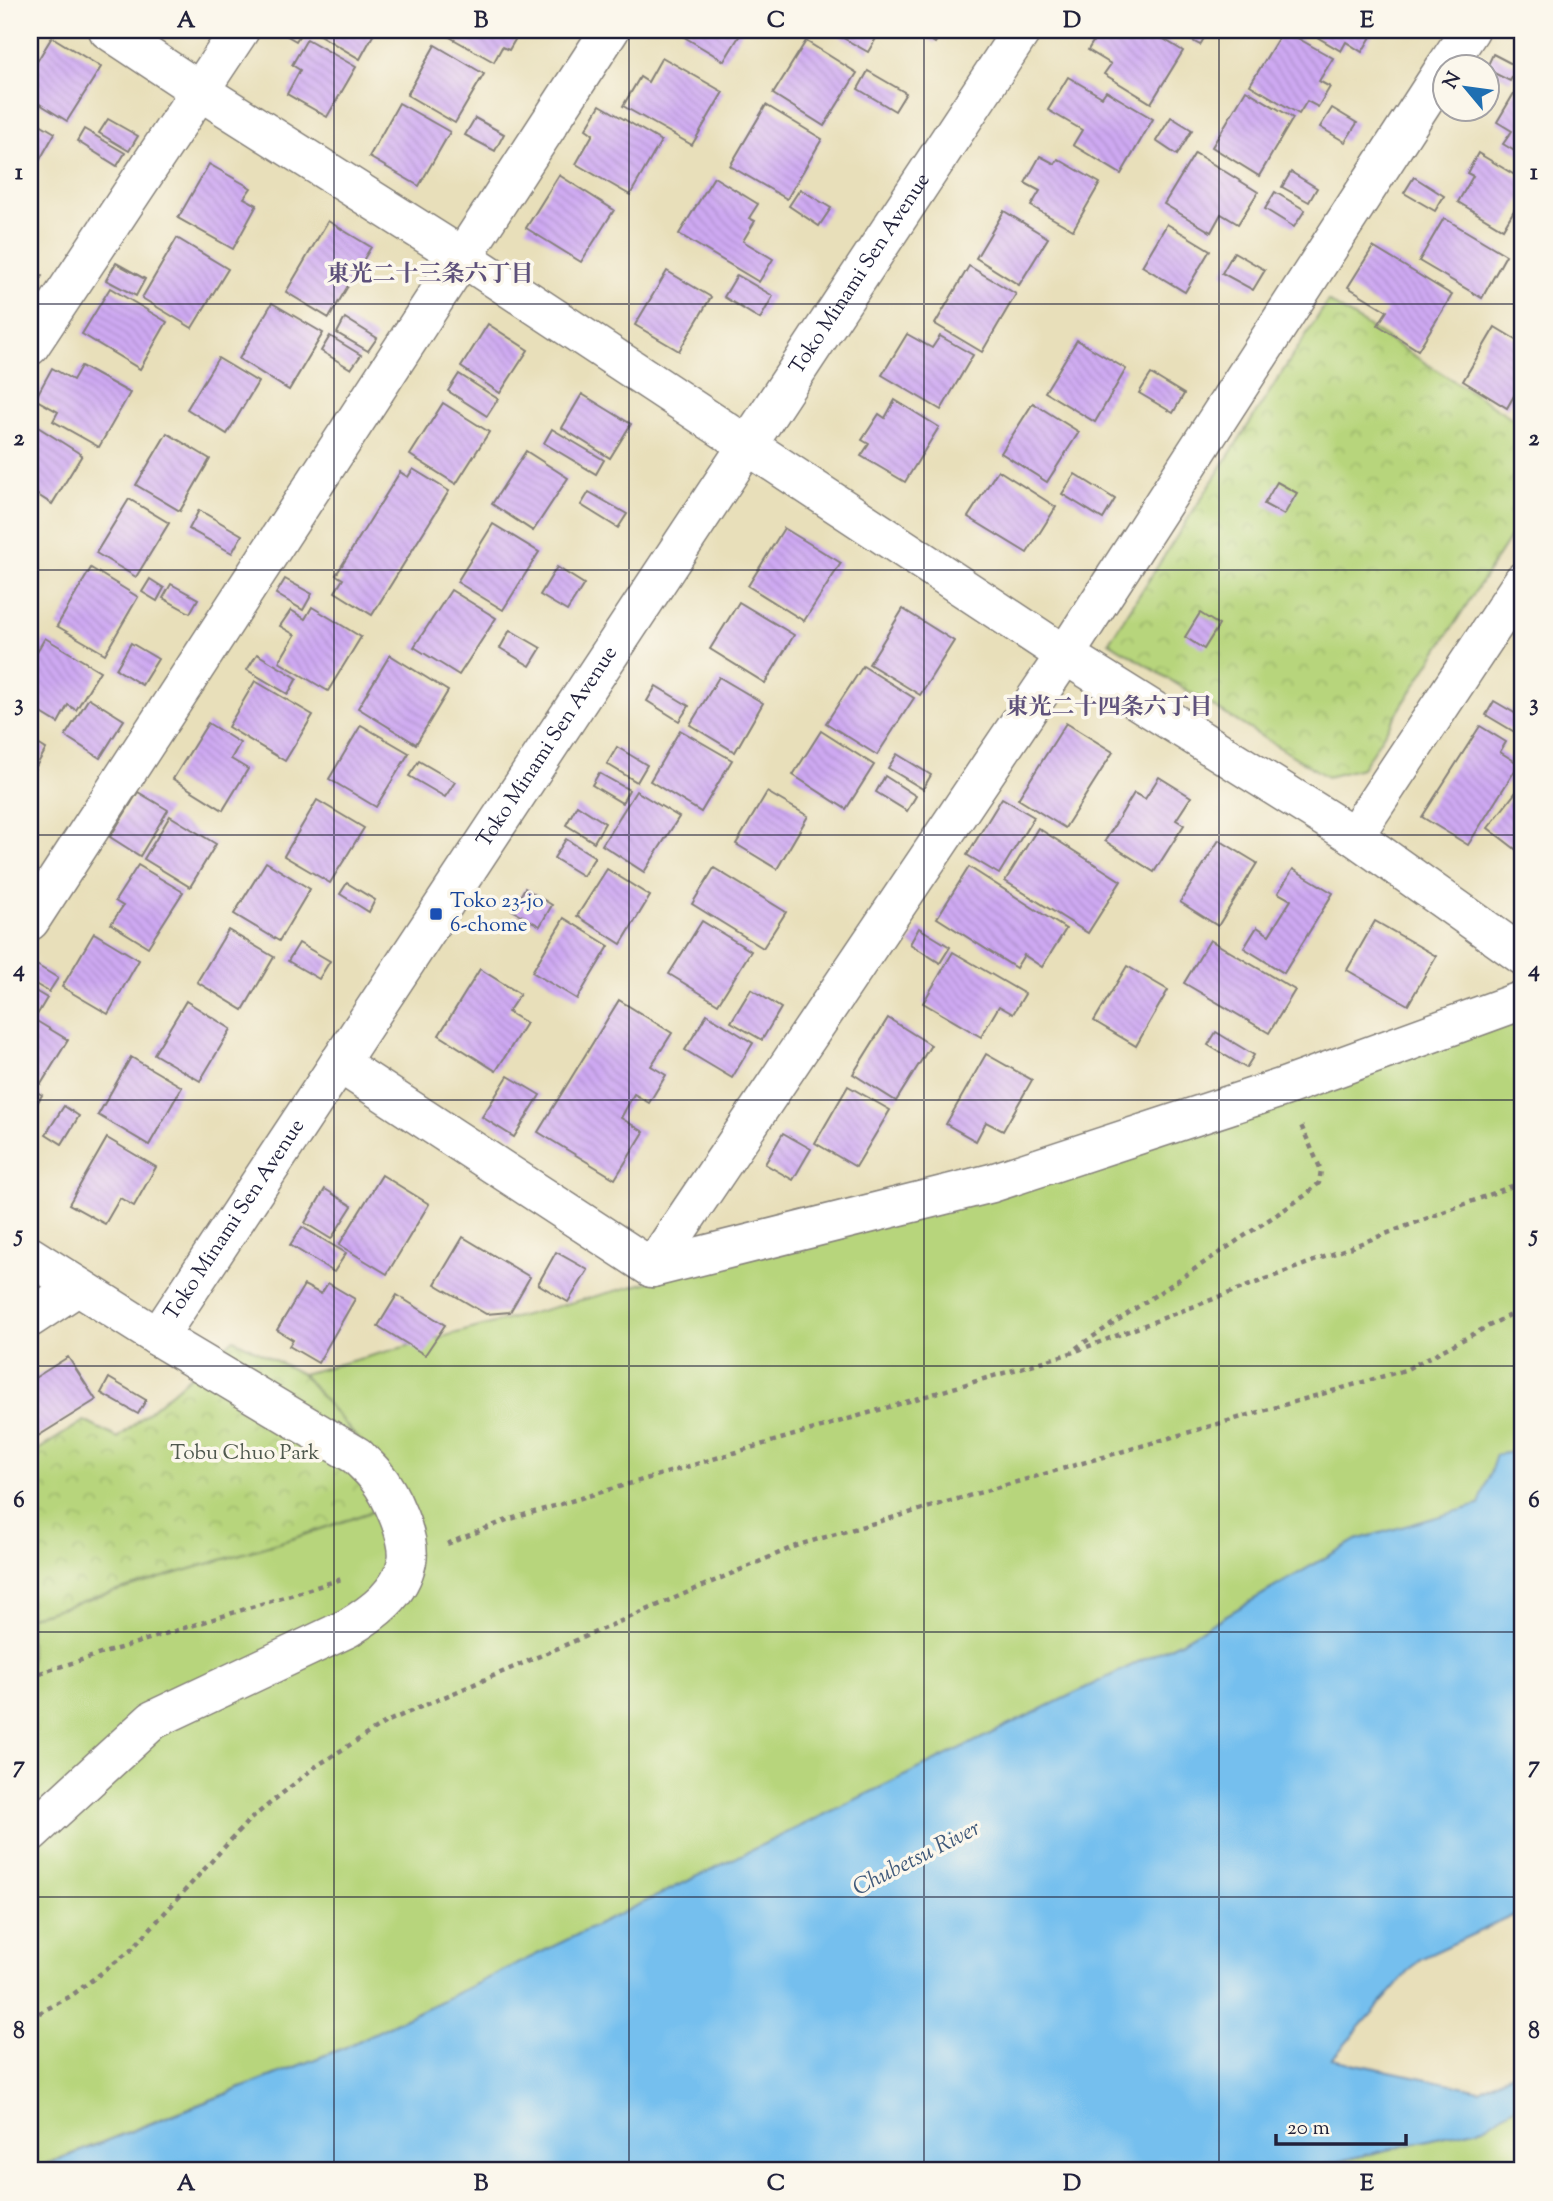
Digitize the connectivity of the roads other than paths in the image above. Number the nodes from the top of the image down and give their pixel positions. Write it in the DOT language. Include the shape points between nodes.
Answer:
graph roads {
  1 [pos="108,30"];
  2 [pos="240,30"];
  3 [pos="610,30"];
  4 [pos="1022,30"];
  5 [pos="1470,30"];
  6 [pos="1456,52"];
  7 [pos="200,91"];
  8 [pos="1430,91"];
  9 [pos="461,256"];
  10 [pos="30,346"];
  11 [pos="748,447"];
  12 [pos="1523,581"];
  13 [pos="1065,655"];
  14 [pos="1354,836"];
  15 [pos="43,875"];
  16 [pos="30,921"];
  17 [pos="1523,956"];
  18 [pos="1523,1000"];
  19 [pos="339,1063"];
  20 [pos="30,1256"];
  21 [pos="652,1268"];
  22 [pos="77,1287"];
  23 [pos="30,1318"];
  24 [pos="158,1337"];
  25 [pos="30,1833"];
  1 -- 7 [label="street"];
  2 -- 7 [label="street"];
  3 -- 9 [label="street"];
  4 -- 11 [label="street, Toko Minami Sen Avenue"];
  5 -- 6 [label="street"];
  7 -- 9 [label="street"];
  7 -- 10 [label="street"];
  8 -- 13 [label="street"];
  9 -- 11 [label="street"];
  9 -- 15 [label="street"];
  11 -- 13 [label="street"];
  11 -- 19 [label="street, Toko Minami Sen Avenue"];
  12 -- 14 [label="street"];
  13 -- 14 [label="street"];
  13 -- 21 [label="street"];
  14 -- 17 [label="street"];
  15 -- 16 [label="street"];
  18 -- 21 [label="street" via="1284,1087 992,1183"];
  19 -- 21 [label="street"];
  19 -- 24 [label="street, Toko Minami Sen Avenue"];
  20 -- 22 [label="street, Toko Minami Sen Avenue"];
  22 -- 23 [label="street"];
  22 -- 24 [label="street, Toko Minami Sen Avenue"];
  24 -- 25 [label="street" via="357,1456 389,1497 408,1559 397,1584 374,1612 153,1720"];
}
